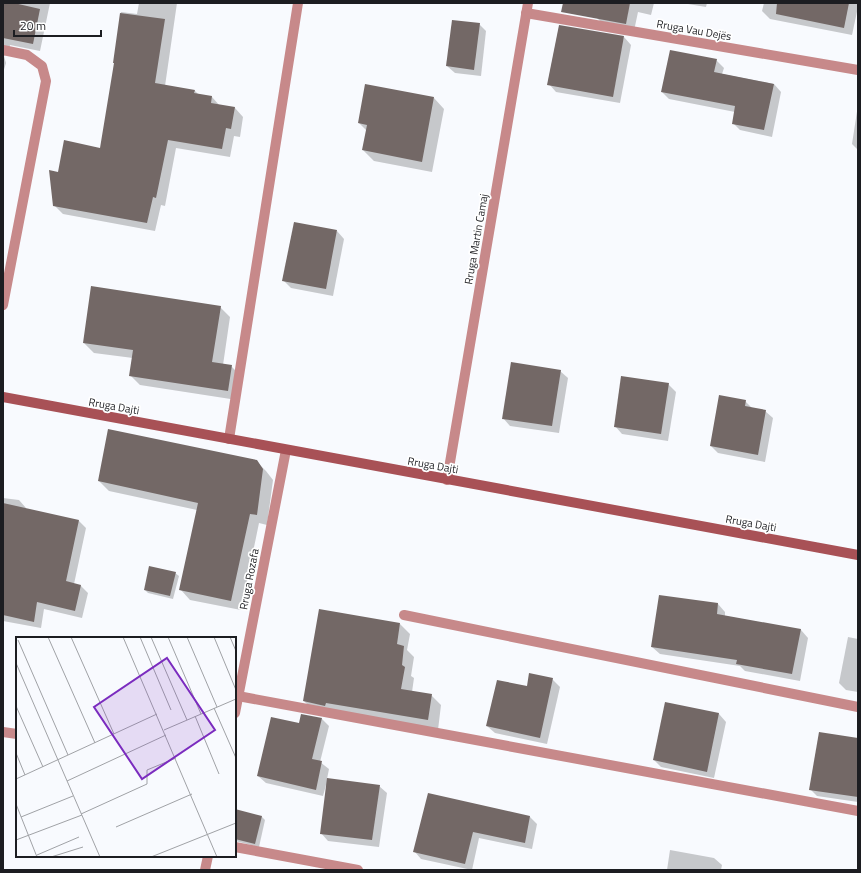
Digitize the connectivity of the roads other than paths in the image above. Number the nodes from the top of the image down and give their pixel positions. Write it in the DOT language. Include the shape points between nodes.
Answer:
graph roads {
  1 [pos="298,3"];
  2 [pos="528,3"];
  3 [pos="526,13"];
  4 [pos="3,50"];
  5 [pos="858,70"];
  6 [pos="3,305"];
  7 [pos="3,397"];
  8 [pos="229,439"];
  9 [pos="286,450"];
  10 [pos="447,480"];
  11 [pos="858,555"];
  12 [pos="404,615"];
  13 [pos="238,696"];
  14 [pos="236,707"];
  15 [pos="858,707"];
  16 [pos="3,732"];
  17 [pos="16,734"];
  18 [pos="858,811"];
  19 [pos="236,847"];
  20 [pos="208,857"];
  21 [pos="205,870"];
  22 [pos="358,870"];
  1 -- 8 [label="street"];
  2 -- 3 [label="street, Rruga Martin Camaj"];
  3 -- 5 [label="street, Rruga Vau Dejës"];
  3 -- 10 [label="street, Rruga Martin Camaj"];
  4 -- 6 [label="street" via="26,55 42,66 46,81"];
  7 -- 8 [label="street, Rruga Dajti"];
  8 -- 9 [label="street, Rruga Dajti"];
  9 -- 10 [label="street, Rruga Dajti"];
  9 -- 13 [label="street, Rruga Rozafa"];
  10 -- 11 [label="street, Rruga Dajti"];
  12 -- 15 [label="street"];
  13 -- 14 [label="street, Rruga Rozafa"];
  13 -- 18 [label="street"];
  16 -- 17 [label="street"];
  19 -- 22 [label="street"];
  20 -- 21 [label="street"];
}
